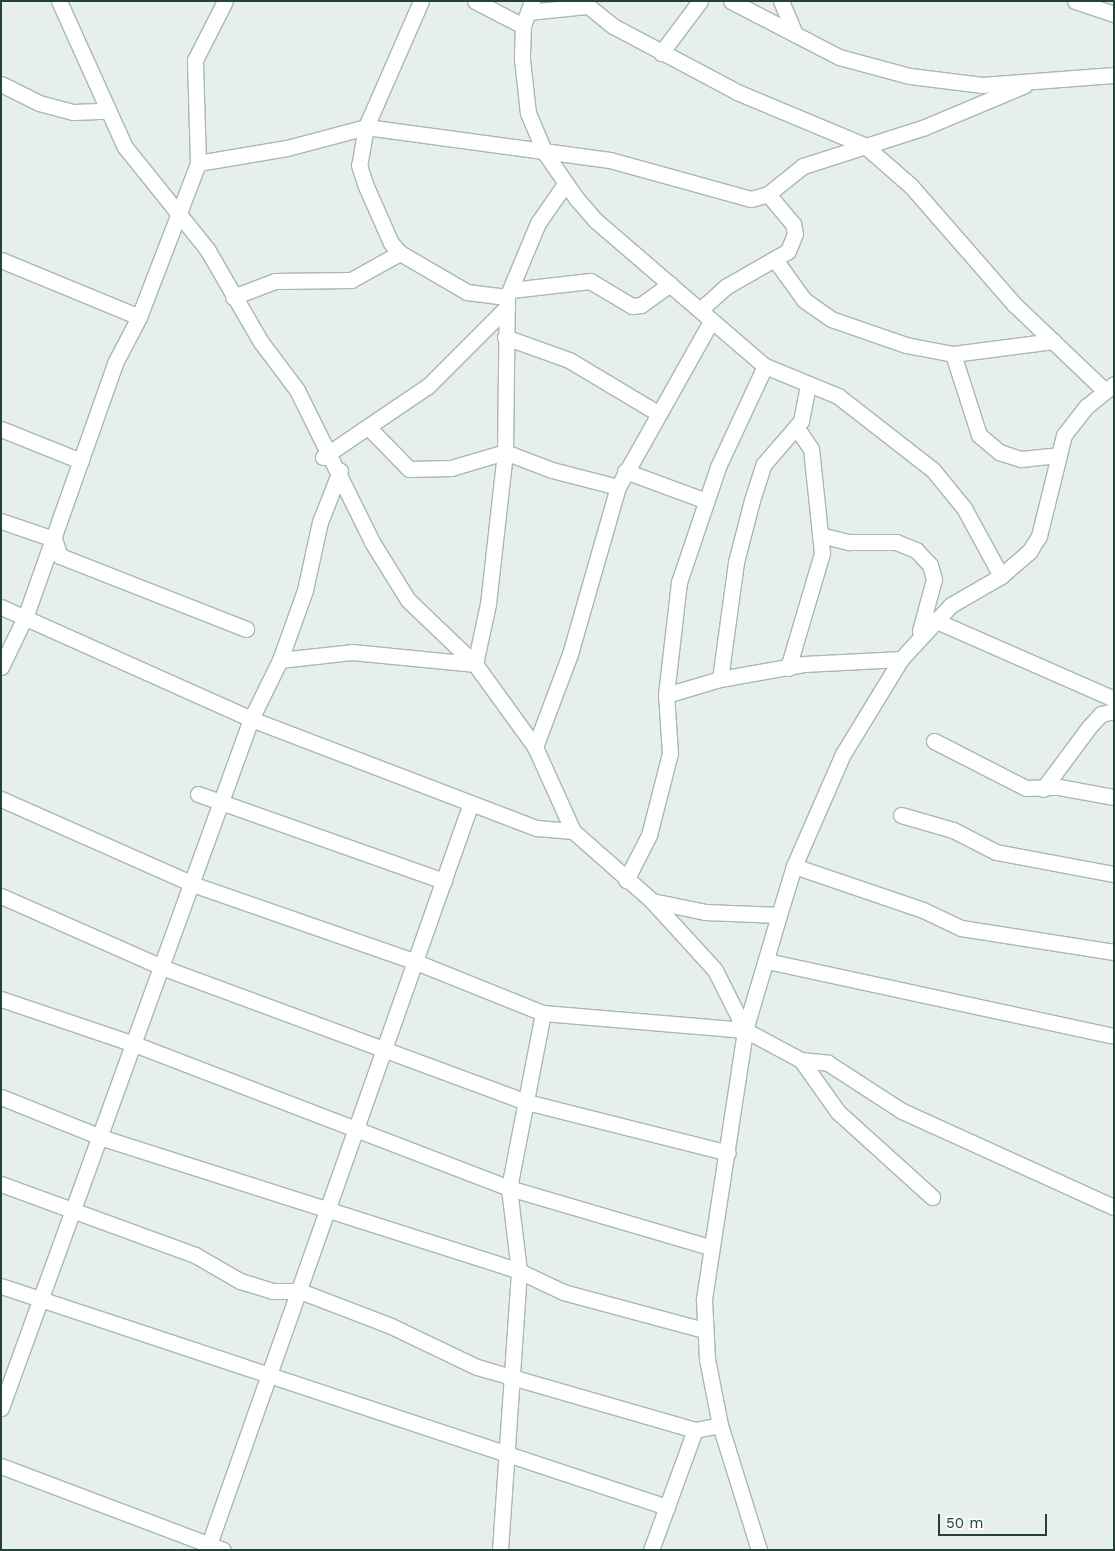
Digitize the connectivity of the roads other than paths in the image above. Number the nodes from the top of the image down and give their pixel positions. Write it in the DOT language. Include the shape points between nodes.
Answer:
graph roads {
  1 [pos="59,1"];
  2 [pos="225,1"];
  3 [pos="421,1"];
  4 [pos="474,1"];
  5 [pos="700,1"];
  6 [pos="731,1"];
  7 [pos="781,1"];
  8 [pos="1075,1"];
  9 [pos="585,3"];
  10 [pos="528,13"];
  11 [pos="1114,14"];
  12 [pos="795,34"];
  13 [pos="661,53"];
  14 [pos="1114,76"];
  15 [pos="1,84"];
  16 [pos="1025,85"];
  17 [pos="106,111"];
  18 [pos="366,127"];
  19 [pos="864,145"];
  20 [pos="545,153"];
  21 [pos="198,163"];
  22 [pos="565,184"];
  23 [pos="768,194"];
  24 [pos="179,215"];
  25 [pos="400,253"];
  26 [pos="1,260"];
  27 [pos="776,261"];
  28 [pos="670,284"];
  29 [pos="233,297"];
  30 [pos="508,298"];
  31 [pos="700,310"];
  32 [pos="139,316"];
  33 [pos="711,321"];
  34 [pos="505,337"];
  35 [pos="1053,341"];
  36 [pos="953,354"];
  37 [pos="765,366"];
  38 [pos="808,386"];
  39 [pos="1110,388"];
  40 [pos="656,412"];
  41 [pos="370,428"];
  42 [pos="797,428"];
  43 [pos="1,429"];
  44 [pos="505,452"];
  45 [pos="1058,455"];
  46 [pos="324,457"];
  47 [pos="81,461"];
  48 [pos="340,471"];
  49 [pos="625,471"];
  50 [pos="618,487"];
  51 [pos="706,501"];
  52 [pos="1,521"];
  53 [pos="820,535"];
  54 [pos="54,539"];
  55 [pos="1001,576"];
  56 [pos="1,606"];
  57 [pos="26,615"];
  58 [pos="934,620"];
  59 [pos="246,629"];
  60 [pos="918,638"];
  61 [pos="901,659"];
  62 [pos="280,660"];
  63 [pos="475,664"];
  64 [pos="1,667"];
  65 [pos="788,668"];
  66 [pos="720,678"];
  67 [pos="666,695"];
  68 [pos="1114,699"];
  69 [pos="1114,711"];
  70 [pos="251,719"];
  71 [pos="934,741"];
  72 [pos="535,747"];
  73 [pos="1043,789"];
  74 [pos="198,794"];
  75 [pos="1114,797"];
  76 [pos="1,799"];
  77 [pos="221,803"];
  78 [pos="471,803"];
  79 [pos="901,815"];
  80 [pos="573,831"];
  81 [pos="794,866"];
  82 [pos="1114,874"];
  83 [pos="444,880"];
  84 [pos="626,880"];
  85 [pos="195,885"];
  86 [pos="1,896"];
  87 [pos="652,901"];
  88 [pos="779,915"];
  89 [pos="1114,952"];
  90 [pos="767,960"];
  91 [pos="416,962"];
  92 [pos="164,968"];
  93 [pos="1,999"];
  94 [pos="543,1014"];
  95 [pos="745,1030"];
  96 [pos="1114,1036"];
  97 [pos="134,1044"];
  98 [pos="386,1046"];
  99 [pos="801,1060"];
  100 [pos="1,1097"];
  101 [pos="524,1101"];
  102 [pos="357,1128"];
  103 [pos="103,1138"];
  104 [pos="728,1153"];
  105 [pos="1,1184"];
  106 [pos="509,1188"];
  107 [pos="932,1197"];
  108 [pos="1114,1207"];
  109 [pos="328,1211"];
  110 [pos="75,1212"];
  111 [pos="710,1247"];
  112 [pos="519,1271"];
  113 [pos="1,1286"];
  114 [pos="300,1291"];
  115 [pos="41,1302"];
  116 [pos="704,1330"];
  117 [pos="269,1376"];
  118 [pos="515,1379"];
  119 [pos="1,1408"];
  120 [pos="720,1425"];
  121 [pos="695,1430"];
  122 [pos="504,1451"];
  123 [pos="1,1466"];
  124 [pos="667,1507"];
  125 [pos="213,1548"];
  126 [pos="500,1550"];
  127 [pos="651,1550"];
  128 [pos="759,1550"];
  1 -- 17 [label="street"];
  2 -- 21 [label="street" via="195,60"];
  3 -- 18 [label="street"];
  4 -- 10 [label="street"];
  5 -- 13 [label="street"];
  6 -- 12 [label="street"];
  7 -- 12 [label="street"];
  8 -- 11 [label="street"];
  9 -- 10 [label="street"];
  9 -- 13 [label="street"];
  10 -- 20 [label="street" via="528,113"];
  12 -- 16 [label="street" via="839,56 910,76 982,85"];
  13 -- 19 [label="street" via="737,92"];
  14 -- 16 [label="street"];
  15 -- 17 [label="street" via="39,104 73,112"];
  16 -- 19 [label="street" via="925,126"];
  17 -- 24 [label="street" via="125,147"];
  18 -- 20 [label="street"];
  18 -- 21 [label="street" via="288,148"];
  18 -- 25 [label="street" via="359,165 384,230"];
  19 -- 23 [label="street" via="803,166"];
  19 -- 35 [label="street" via="911,186 954,239"];
  20 -- 22 [label="street"];
  20 -- 23 [label="street" via="610,160 724,195 751,199"];
  21 -- 24 [label="street"];
  22 -- 28 [label="street" via="595,220"];
  22 -- 30 [label="street" via="538,223"];
  23 -- 27 [label="street" via="785,210 795,234 788,251"];
  24 -- 29 [label="street" via="207,249"];
  24 -- 32 [label="street"];
  25 -- 29 [label="street" via="352,280 275,280"];
  25 -- 30 [label="street" via="468,292"];
  26 -- 32 [label="street"];
  27 -- 31 [label="street" via="727,286"];
  27 -- 36 [label="street" via="804,300 831,319 906,345"];
  28 -- 30 [label="street" via="641,305 632,306 590,280"];
  28 -- 31 [label="street"];
  29 -- 48 [label="street" via="297,390"];
  30 -- 34 [label="street"];
  30 -- 41 [label="street" via="454,364"];
  31 -- 33 [label="street"];
  32 -- 47 [label="street" via="115,363"];
  33 -- 37 [label="street"];
  33 -- 40 [label="street"];
  34 -- 40 [label="street" via="568,360"];
  34 -- 44 [label="street"];
  35 -- 36 [label="street"];
  35 -- 39 [label="street"];
  36 -- 45 [label="street" via="979,435 1000,452 1021,459"];
  37 -- 38 [label="street"];
  37 -- 51 [label="street" via="744,404"];
  38 -- 42 [label="street"];
  38 -- 55 [label="street" via="838,396 933,470 964,508"];
  39 -- 45 [label="street" via="1073,420"];
  40 -- 49 [label="street"];
  41 -- 44 [label="street" via="409,469 451,468"];
  41 -- 46 [label="street"];
  42 -- 53 [label="street" via="811,448"];
  42 -- 66 [label="street" via="764,464 752,500 736,562"];
  43 -- 47 [label="street"];
  44 -- 50 [label="street"];
  44 -- 63 [label="street" via="488,604"];
  45 -- 55 [label="street" via="1038,536 1017,565"];
  47 -- 54 [label="street"];
  48 -- 62 [label="street" via="320,522 305,590"];
  48 -- 63 [label="street" via="372,542 408,600"];
  49 -- 50 [label="street"];
  49 -- 51 [label="street"];
  50 -- 72 [label="street" via="570,654"];
  51 -- 67 [label="street" via="672,614"];
  52 -- 54 [label="street"];
  53 -- 60 [label="street" via="849,542 896,542 916,550 930,565 934,579"];
  53 -- 65 [label="street" via="822,553"];
  54 -- 57 [label="street"];
  54 -- 59 [label="street" via="60,556"];
  55 -- 58 [label="street"];
  56 -- 57 [label="street"];
  57 -- 64 [label="street"];
  57 -- 70 [label="street"];
  58 -- 60 [label="street"];
  58 -- 68 [label="street"];
  60 -- 61 [label="street"];
  61 -- 65 [label="street"];
  61 -- 81 [label="street" via="843,754"];
  62 -- 63 [label="street" via="352,652"];
  62 -- 70 [label="street"];
  63 -- 72 [label="street"];
  65 -- 66 [label="street"];
  66 -- 67 [label="street"];
  67 -- 84 [label="street" via="670,753 649,835"];
  69 -- 73 [label="street" via="1095,721"];
  70 -- 77 [label="street"];
  70 -- 78 [label="street"];
  71 -- 73 [label="street" via="1026,788"];
  72 -- 80 [label="street"];
  73 -- 75 [label="street"];
  74 -- 77 [label="street"];
  76 -- 85 [label="street"];
  77 -- 83 [label="street"];
  77 -- 85 [label="street"];
  78 -- 80 [label="street" via="537,828"];
  78 -- 83 [label="street"];
  79 -- 82 [label="street" via="953,830 996,852"];
  80 -- 84 [label="street"];
  81 -- 88 [label="street"];
  81 -- 89 [label="street" via="923,910 961,928"];
  83 -- 91 [label="street"];
  84 -- 87 [label="street"];
  85 -- 91 [label="street"];
  85 -- 92 [label="street"];
  86 -- 92 [label="street"];
  87 -- 88 [label="street" via="706,912"];
  87 -- 95 [label="street" via="715,970"];
  88 -- 90 [label="street"];
  90 -- 95 [label="street"];
  90 -- 96 [label="street"];
  91 -- 94 [label="street"];
  91 -- 98 [label="street"];
  92 -- 97 [label="street"];
  92 -- 98 [label="street"];
  93 -- 97 [label="street"];
  94 -- 95 [label="street"];
  94 -- 101 [label="street"];
  95 -- 99 [label="street"];
  95 -- 104 [label="street"];
  97 -- 102 [label="street"];
  97 -- 103 [label="street"];
  98 -- 101 [label="street"];
  98 -- 102 [label="street"];
  99 -- 107 [label="street" via="838,1112"];
  99 -- 108 [label="street" via="828,1063 902,1111"];
  100 -- 103 [label="street"];
  101 -- 104 [label="street"];
  101 -- 106 [label="street"];
  102 -- 106 [label="street"];
  102 -- 109 [label="street"];
  103 -- 109 [label="street"];
  103 -- 110 [label="street"];
  104 -- 111 [label="street"];
  105 -- 110 [label="street"];
  106 -- 111 [label="street"];
  106 -- 112 [label="street"];
  109 -- 112 [label="street"];
  109 -- 114 [label="street"];
  110 -- 114 [label="street" via="195,1256 240,1281 272,1291"];
  110 -- 115 [label="street"];
  111 -- 116 [label="street"];
  112 -- 116 [label="street" via="562,1292"];
  112 -- 118 [label="street"];
  113 -- 115 [label="street"];
  114 -- 117 [label="street"];
  114 -- 118 [label="street" via="391,1326 476,1367"];
  115 -- 117 [label="street"];
  115 -- 119 [label="street"];
  116 -- 120 [label="street"];
  117 -- 122 [label="street"];
  117 -- 125 [label="street"];
  118 -- 121 [label="street"];
  118 -- 122 [label="street"];
  120 -- 121 [label="street"];
  120 -- 128 [label="street"];
  121 -- 124 [label="street"];
  122 -- 124 [label="street"];
  122 -- 126 [label="street"];
  123 -- 125 [label="street"];
  124 -- 127 [label="street"];
}
